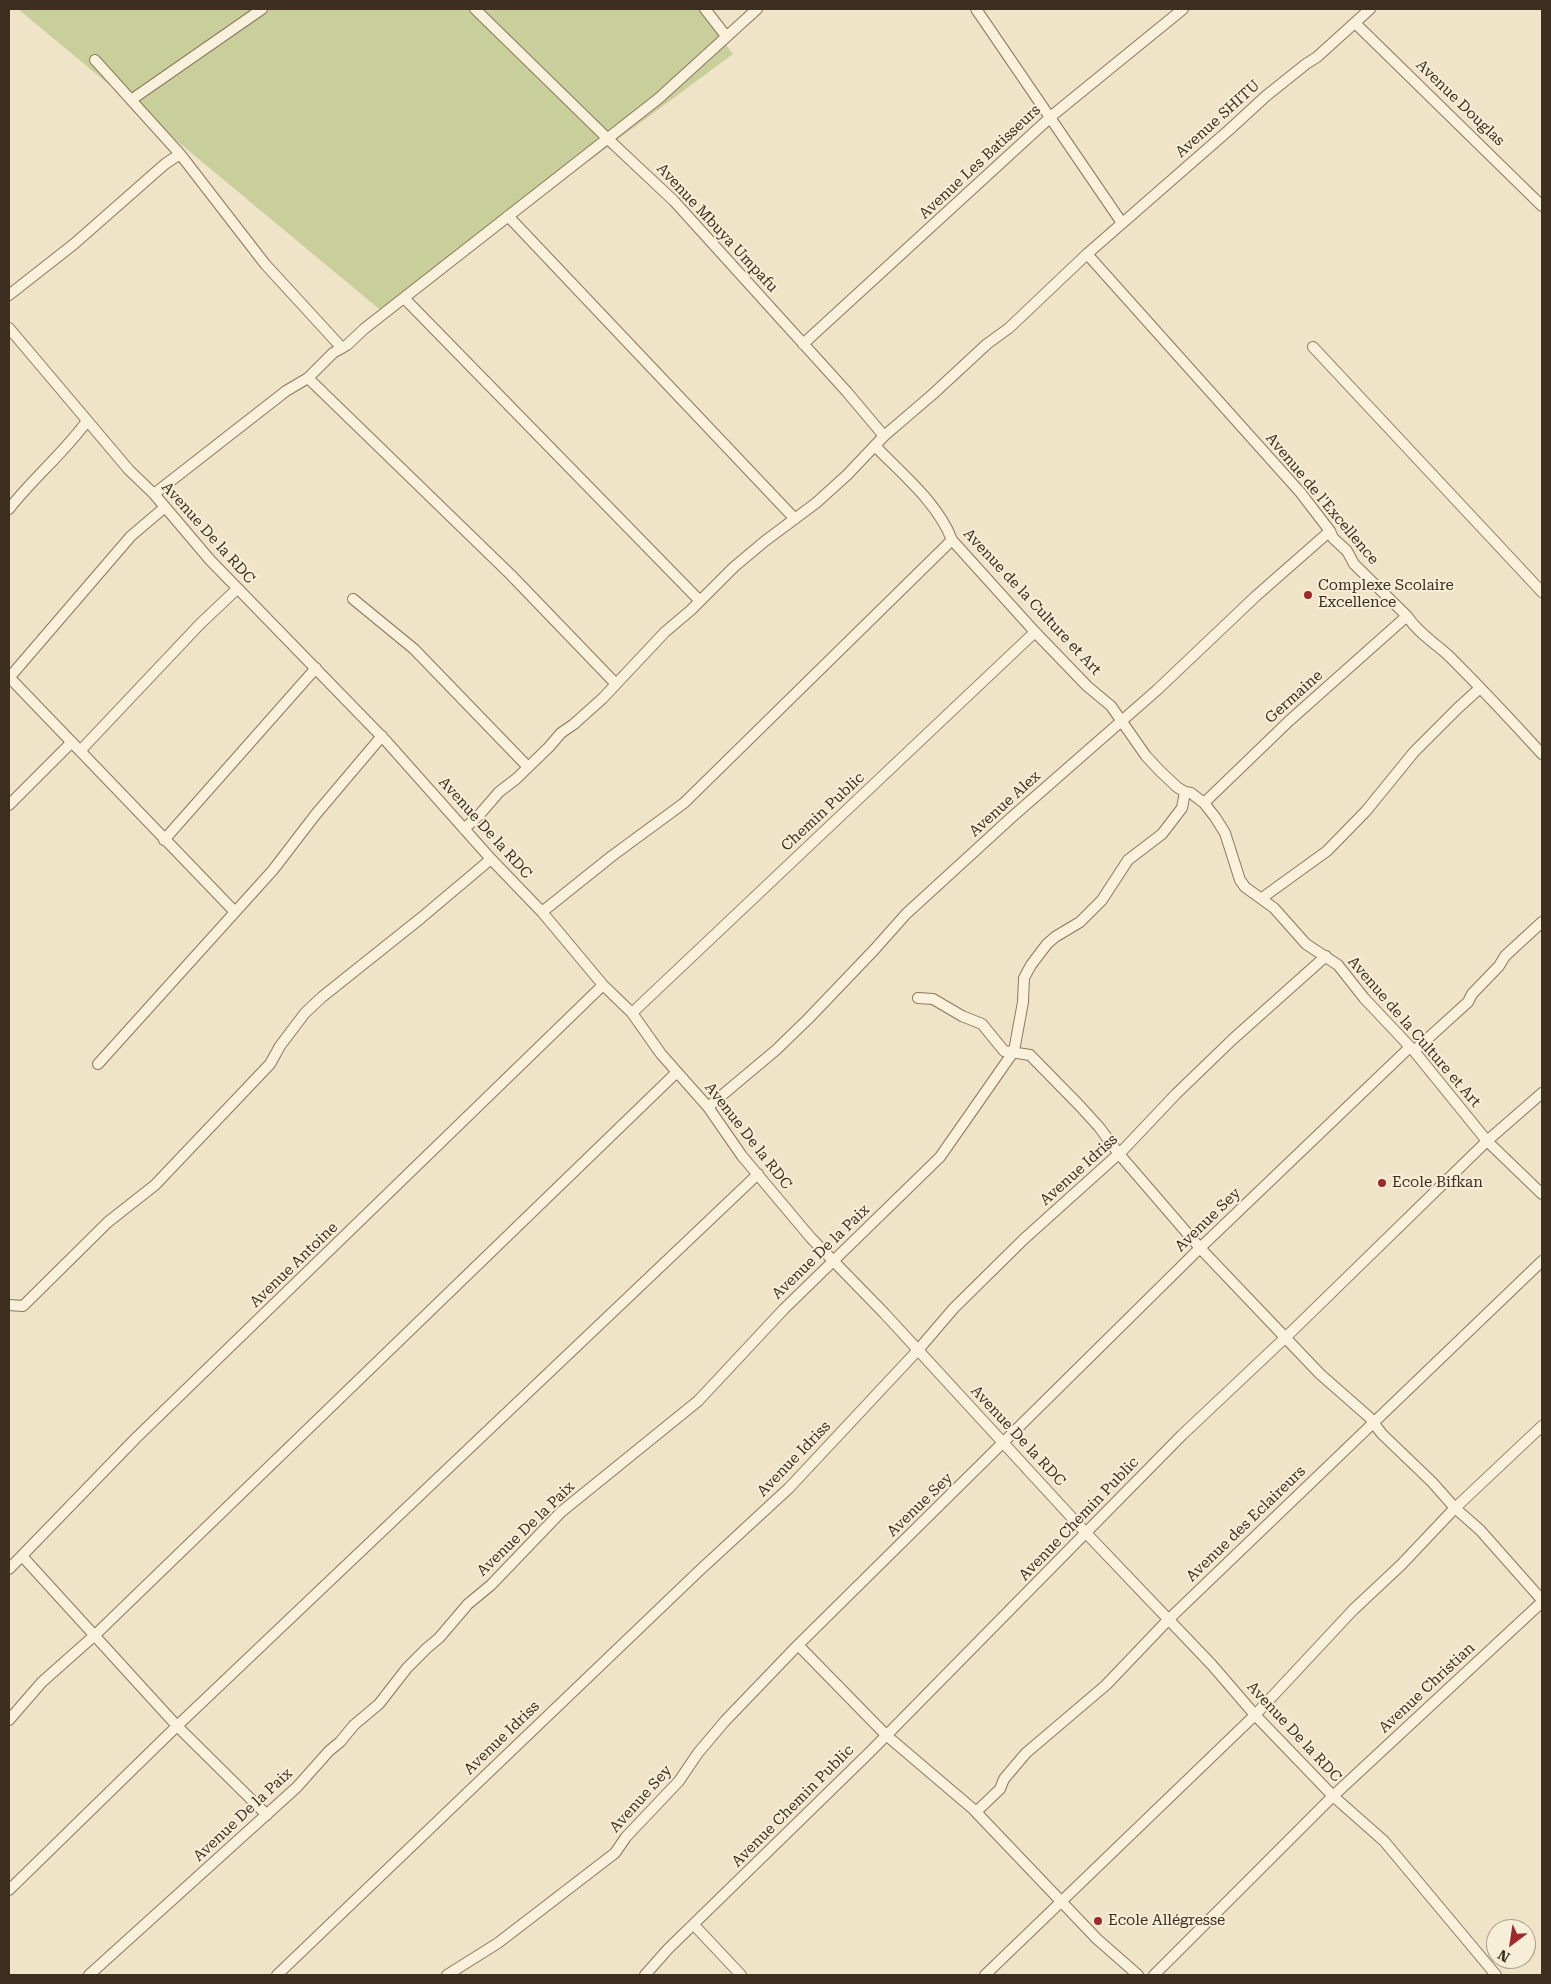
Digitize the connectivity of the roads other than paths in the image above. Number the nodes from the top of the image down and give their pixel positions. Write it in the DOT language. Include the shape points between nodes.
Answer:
graph roads {
  1 [pos="262,9"];
  2 [pos="475,9"];
  3 [pos="705,9"];
  4 [pos="757,9"];
  5 [pos="976,9"];
  6 [pos="1184,9"];
  7 [pos="1370,9"];
  8 [pos="1355,22"];
  9 [pos="726,36"];
  10 [pos="95,60"];
  11 [pos="131,100"];
  12 [pos="1050,117"];
  13 [pos="607,138"];
  14 [pos="180,154"];
  15 [pos="1542,206"];
  16 [pos="508,216"];
  17 [pos="1122,223"];
  18 [pos="1087,254"];
  19 [pos="9,295"];
  20 [pos="404,298"];
  21 [pos="9,328"];
  22 [pos="803,344"];
  23 [pos="1313,347"];
  24 [pos="342,348"];
  25 [pos="308,378"];
  26 [pos="87,421"];
  27 [pos="884,436"];
  28 [pos="875,446"];
  29 [pos="154,494"];
  30 [pos="164,508"];
  31 [pos="9,509"];
  32 [pos="795,519"];
  33 [pos="1330,531"];
  34 [pos="952,540"];
  35 [pos="237,589"];
  36 [pos="1542,592"];
  37 [pos="354,599"];
  38 [pos="700,601"];
  39 [pos="1407,616"];
  40 [pos="1035,632"];
  41 [pos="316,668"];
  42 [pos="9,677"];
  43 [pos="616,684"];
  44 [pos="1480,688"];
  45 [pos="1121,720"];
  46 [pos="382,736"];
  47 [pos="72,742"];
  48 [pos="80,751"];
  49 [pos="1542,754"];
  50 [pos="528,767"];
  51 [pos="1185,792"];
  52 [pos="1204,803"];
  53 [pos="9,805"];
  54 [pos="464,828"];
  55 [pos="164,840"];
  56 [pos="491,859"];
  57 [pos="1262,898"];
  58 [pos="235,912"];
  59 [pos="542,912"];
  60 [pos="1542,922"];
  61 [pos="1326,956"];
  62 [pos="603,985"];
  63 [pos="918,998"];
  64 [pos="632,1013"];
  65 [pos="1412,1049"];
  66 [pos="1014,1051"];
  67 [pos="98,1064"];
  68 [pos="677,1072"];
  69 [pos="1542,1093"];
  70 [pos="708,1107"];
  71 [pos="1487,1141"];
  72 [pos="1118,1154"];
  73 [pos="758,1174"];
  74 [pos="1542,1194"];
  75 [pos="1200,1248"];
  76 [pos="833,1261"];
  77 [pos="1542,1261"];
  78 [pos="9,1305"];
  79 [pos="1286,1337"];
  80 [pos="918,1350"];
  81 [pos="1372,1422"];
  82 [pos="1542,1426"];
  83 [pos="1004,1444"];
  84 [pos="1455,1508"];
  85 [pos="1086,1533"];
  86 [pos="22,1556"];
  87 [pos="9,1569"];
  88 [pos="1542,1601"];
  89 [pos="1168,1620"];
  90 [pos="95,1636"];
  91 [pos="798,1645"];
  92 [pos="1255,1715"];
  93 [pos="9,1720"];
  94 [pos="177,1726"];
  95 [pos="886,1735"];
  96 [pos="1333,1796"];
  97 [pos="976,1812"];
  98 [pos="267,1815"];
  99 [pos="9,1890"];
  100 [pos="1061,1901"];
  101 [pos="694,1925"];
  102 [pos="89,1975"];
  103 [pos="277,1975"];
  104 [pos="447,1975"];
  105 [pos="645,1975"];
  106 [pos="741,1975"];
  107 [pos="985,1975"];
  108 [pos="1138,1975"];
  109 [pos="1154,1975"];
  110 [pos="1496,1975"];
  1 -- 11 [label="street"];
  2 -- 13 [label="street, Avenue Mbuya Umpafu"];
  3 -- 9 [label="street"];
  4 -- 9 [label="street"];
  5 -- 12 [label="street"];
  6 -- 12 [label="street, Avenue Les Batisseurs"];
  7 -- 8 [label="street, Avenue SHITU"];
  8 -- 15 [label="street, Avenue Douglas"];
  8 -- 17 [label="street, Avenue SHITU"];
  9 -- 13 [label="street" via="658,99"];
  10 -- 11 [label="street"];
  11 -- 14 [label="street"];
  12 -- 17 [label="street"];
  12 -- 22 [label="street, Avenue Les Batisseurs"];
  13 -- 16 [label="street"];
  13 -- 22 [label="street, Avenue Mbuya Umpafu" via="674,201"];
  14 -- 19 [label="street"];
  14 -- 24 [label="street" via="265,264"];
  16 -- 20 [label="street"];
  16 -- 32 [label="street"];
  17 -- 18 [label="street, Avenue SHITU"];
  18 -- 27 [label="street, Avenue SHITU" via="1009,328 986,344"];
  18 -- 33 [label="street, Avenue de l'Excellence" via="1300,492"];
  20 -- 24 [label="street"];
  20 -- 38 [label="street"];
  21 -- 26 [label="street, Avenue De la RDC"];
  22 -- 27 [label="street, Avenue Mbuya Umpafu"];
  23 -- 36 [label="street"];
  24 -- 25 [label="street"];
  25 -- 29 [label="street" via="286,391"];
  25 -- 43 [label="street" via="512,575"];
  26 -- 29 [label="street, Avenue De la RDC"];
  26 -- 31 [label="street"];
  27 -- 28 [label="street, Avenue SHITU"];
  28 -- 32 [label="street, Avenue SHITU"];
  28 -- 34 [label="street, Avenue de la Culture et Art" via="931,505"];
  29 -- 30 [label="street, Avenue De la RDC"];
  30 -- 35 [label="street, Avenue De la RDC"];
  30 -- 42 [label="street" via="131,536"];
  32 -- 38 [label="street, Avenue SHITU" via="764,541"];
  33 -- 39 [label="street, Avenue de l'Excellence" via="1354,564"];
  33 -- 45 [label="street, Avenue Alex"];
  34 -- 40 [label="street, Avenue de la Culture et Art"];
  34 -- 59 [label="street" via="684,803"];
  35 -- 41 [label="street, Avenue De la RDC"];
  35 -- 48 [label="street"];
  37 -- 50 [label="street" via="414,649"];
  38 -- 43 [label="street, Avenue SHITU" via="665,632"];
  39 -- 44 [label="street, Avenue de l'Excellence"];
  39 -- 52 [label="street, Germaine" via="1289,721"];
  40 -- 45 [label="street, Avenue de la Culture et Art" via="1111,706"];
  40 -- 64 [label="street, Chemin Public"];
  41 -- 46 [label="street, Avenue De la RDC"];
  41 -- 55 [label="street"];
  42 -- 47 [label="street"];
  43 -- 50 [label="street, Avenue SHITU"];
  44 -- 49 [label="street, Avenue de l'Excellence"];
  44 -- 57 [label="street" via="1414,752 1366,811 1327,851"];
  45 -- 51 [label="street, Avenue de la Culture et Art" via="1146,756"];
  45 -- 70 [label="street, Avenue Alex" via="906,914 808,1019"];
  46 -- 54 [label="street, Avenue De la RDC"];
  46 -- 58 [label="street"];
  47 -- 48 [label="street"];
  47 -- 53 [label="street"];
  48 -- 55 [label="street"];
  50 -- 54 [label="street, Avenue SHITU"];
  51 -- 52 [label="street, Avenue de la Culture et Art"];
  51 -- 66 [label="street" via="1182,808 1162,834 1128,860 1102,900 1080,922 1047,944 1031,965 1024,978"];
  52 -- 57 [label="street, Avenue de la Culture et Art" via="1225,833 1240,880 1250,892"];
  54 -- 56 [label="street, Avenue De la RDC"];
  55 -- 58 [label="street"];
  56 -- 59 [label="street, Avenue De la RDC"];
  56 -- 78 [label="street" via="322,997 305,1013 270,1064 155,1185 108,1222 23,1306"];
  57 -- 61 [label="street, Avenue de la Culture et Art" via="1284,917 1306,944"];
  58 -- 67 [label="street"];
  59 -- 62 [label="street, Avenue De la RDC"];
  60 -- 65 [label="street, Avenue Sey" via="1505,956 1468,1002"];
  61 -- 65 [label="street, Avenue de la Culture et Art" via="1338,965"];
  61 -- 72 [label="street, Avenue Idriss" via="1239,1033"];
  62 -- 64 [label="street, Avenue De la RDC"];
  62 -- 86 [label="street, Avenue Antoine" via="136,1438"];
  63 -- 66 [label="street" via="933,999 982,1024 1004,1051"];
  64 -- 68 [label="street, Avenue De la RDC"];
  65 -- 71 [label="street, Avenue de la Culture et Art"];
  65 -- 75 [label="street, Avenue Sey"];
  66 -- 72 [label="street" via="1030,1055 1099,1127"];
  66 -- 76 [label="street, Avenue De la Paix" via="940,1157"];
  68 -- 70 [label="street, Avenue De la RDC"];
  68 -- 90 [label="street"];
  69 -- 71 [label="street, Avenue Chemin Public"];
  70 -- 73 [label="street, Avenue De la RDC"];
  71 -- 74 [label="street, Avenue de la Culture et Art"];
  71 -- 79 [label="street, Avenue Chemin Public"];
  72 -- 75 [label="street"];
  72 -- 80 [label="street, Avenue Idriss" via="954,1308"];
  73 -- 76 [label="street, Avenue De la RDC"];
  73 -- 94 [label="street"];
  75 -- 79 [label="street"];
  75 -- 83 [label="street, Avenue Sey"];
  76 -- 80 [label="street, Avenue De la RDC"];
  76 -- 98 [label="street, Avenue De la Paix" via="698,1401 562,1512 491,1585 468,1604 407,1668 379,1704 354,1725"];
  77 -- 81 [label="street, Avenue des Eclaireurs"];
  79 -- 81 [label="street"];
  79 -- 85 [label="street, Avenue Chemin Public" via="1182,1435"];
  80 -- 83 [label="street, Avenue De la RDC"];
  80 -- 103 [label="street, Avenue Idriss" via="789,1488"];
  81 -- 84 [label="street"];
  81 -- 89 [label="street, Avenue des Eclaireurs"];
  82 -- 84 [label="street"];
  83 -- 85 [label="street, Avenue De la RDC"];
  83 -- 91 [label="street, Avenue Sey"];
  84 -- 88 [label="street" via="1480,1530"];
  84 -- 92 [label="street"];
  85 -- 89 [label="street, Avenue De la RDC"];
  85 -- 95 [label="street, Avenue Chemin Public"];
  86 -- 87 [label="street, Avenue Antoine"];
  86 -- 90 [label="street"];
  88 -- 96 [label="street, Avenue Christian"];
  89 -- 92 [label="street, Avenue De la RDC"];
  89 -- 97 [label="street, Avenue des Eclaireurs" via="1106,1685 1026,1753 1004,1779 1000,1789"];
  90 -- 93 [label="street" via="42,1682"];
  90 -- 94 [label="street"];
  91 -- 95 [label="street"];
  91 -- 104 [label="street, Avenue Sey" via="698,1752 679,1781 615,1853 498,1942"];
  92 -- 96 [label="street, Avenue De la RDC"];
  92 -- 100 [label="street"];
  94 -- 98 [label="street"];
  94 -- 99 [label="street"];
  95 -- 97 [label="street"];
  95 -- 101 [label="street, Avenue Chemin Public"];
  96 -- 109 [label="street, Avenue Christian"];
  96 -- 110 [label="street, Avenue De la RDC" via="1384,1841"];
  97 -- 100 [label="street"];
  98 -- 102 [label="street, Avenue De la Paix"];
  100 -- 107 [label="street"];
  100 -- 108 [label="street"];
  101 -- 105 [label="street, Avenue Chemin Public"];
  101 -- 106 [label="street"];
}
